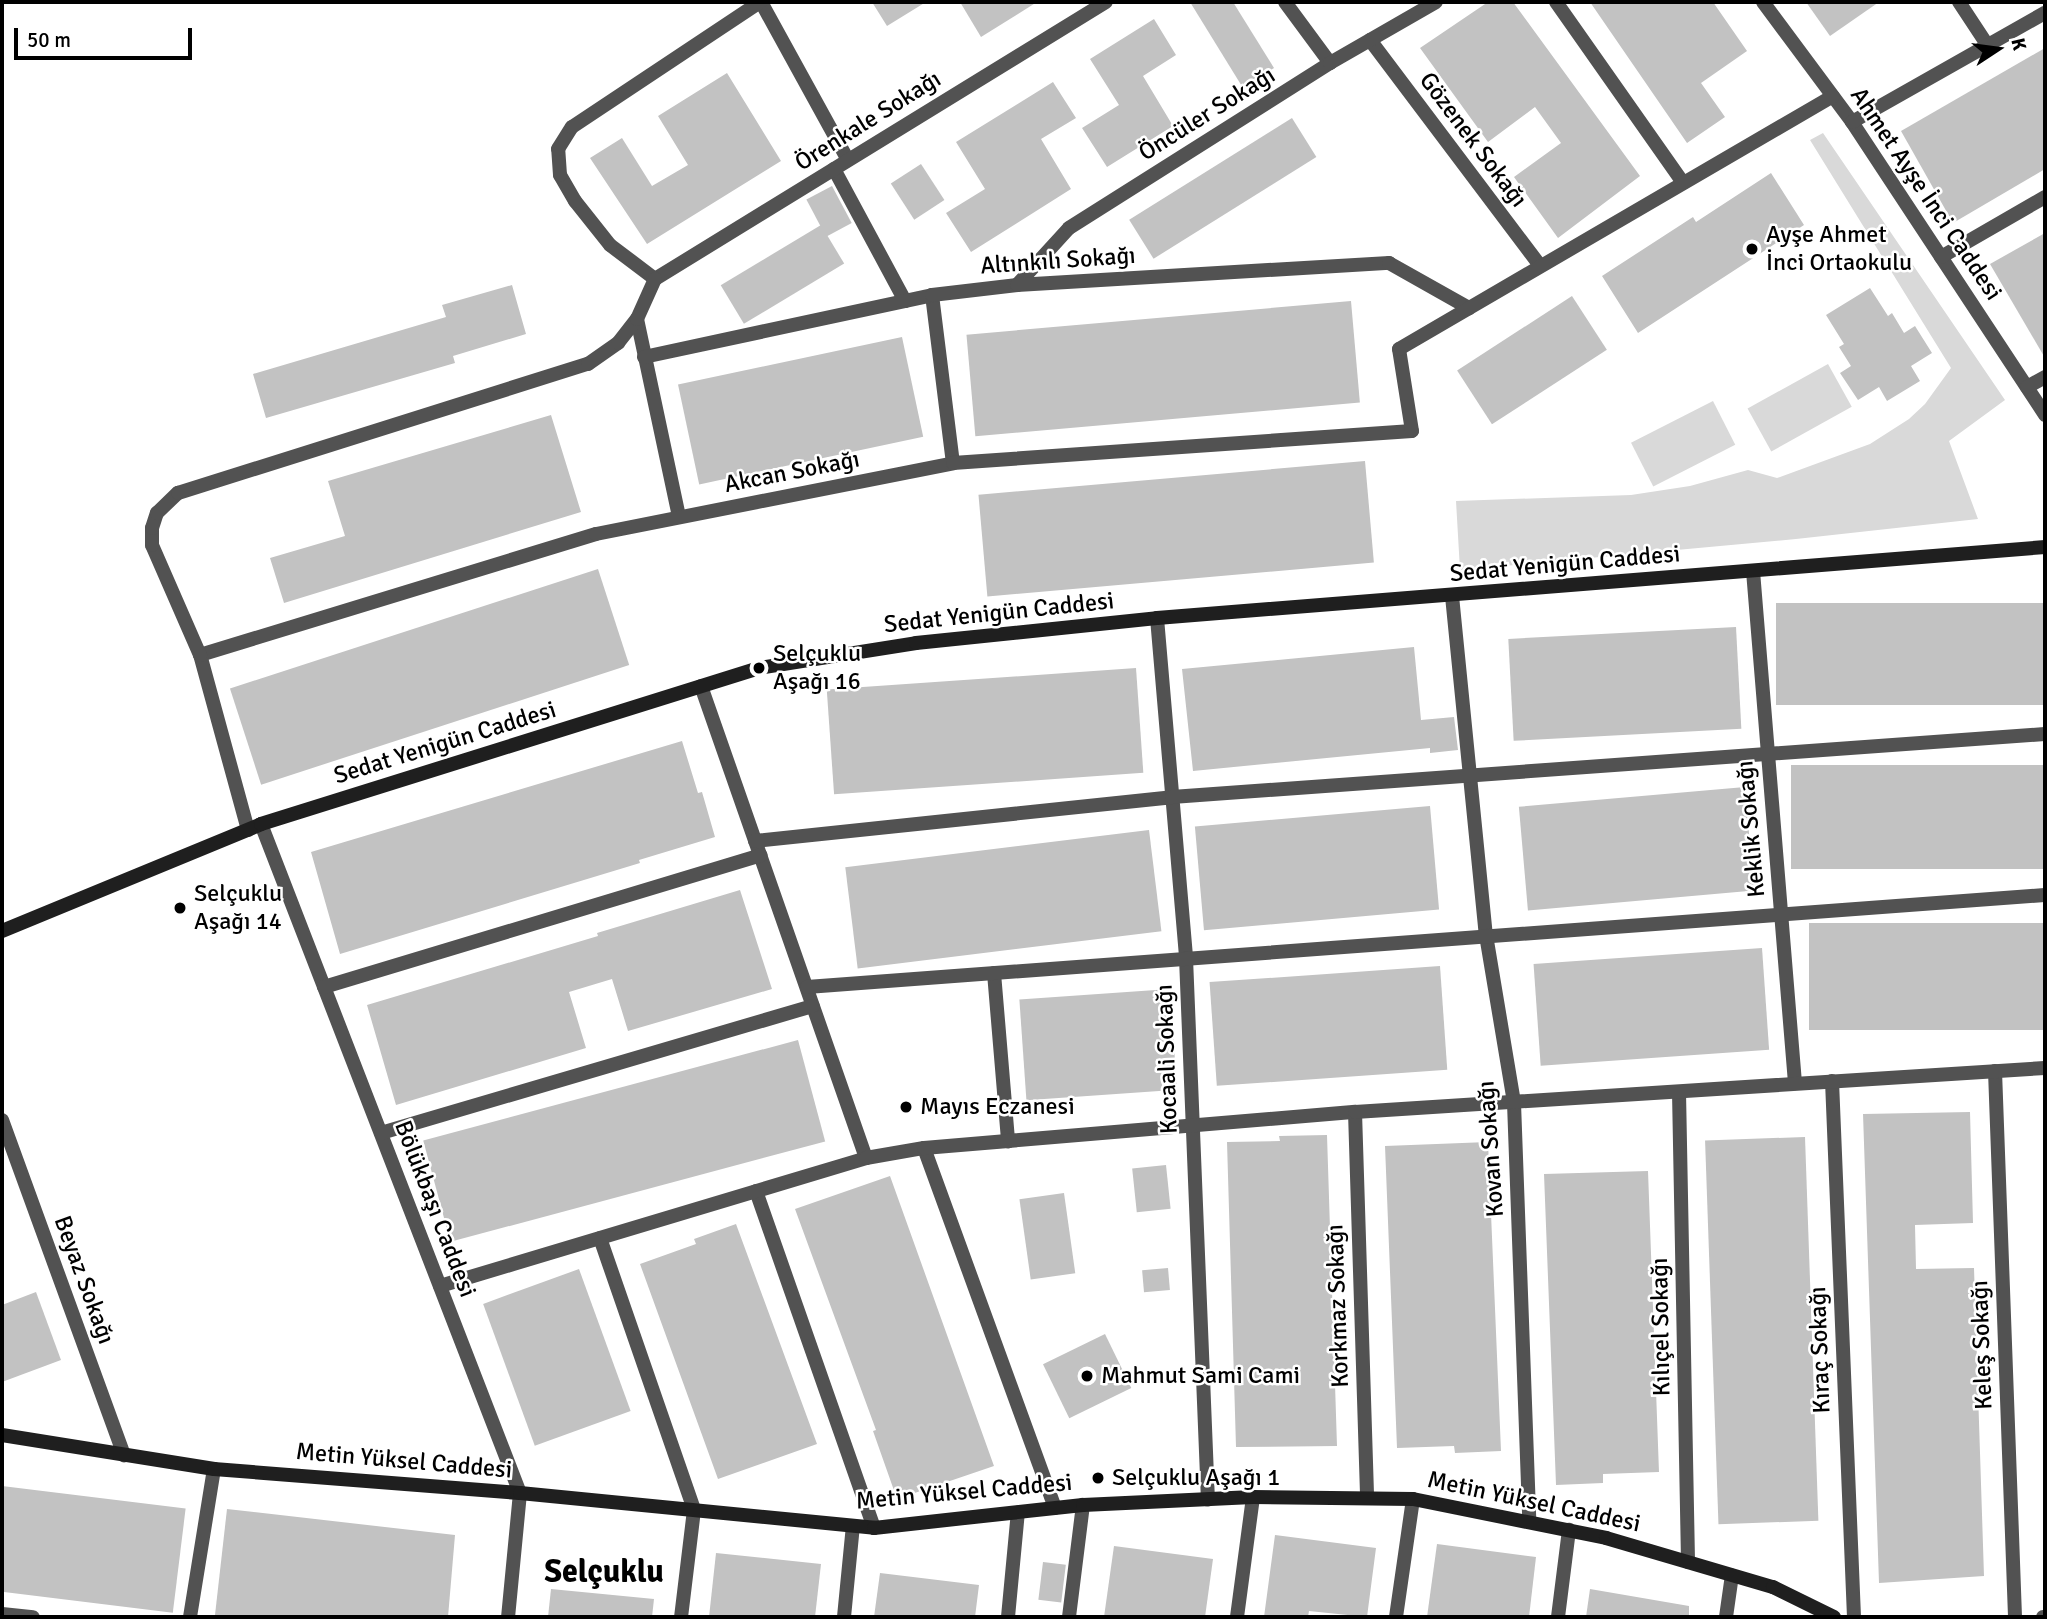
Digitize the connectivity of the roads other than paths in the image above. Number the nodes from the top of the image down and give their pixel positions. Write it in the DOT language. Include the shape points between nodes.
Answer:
graph roads {
  1 [pos="761,2"];
  2 [pos="1106,2"];
  3 [pos="1285,2"];
  4 [pos="1436,2"];
  5 [pos="1556,2"];
  6 [pos="1763,2"];
  7 [pos="1959,2"];
  8 [pos="2045,13"];
  9 [pos="1370,40"];
  10 [pos="1988,46"];
  11 [pos="1330,63"];
  12 [pos="1833,96"];
  13 [pos="1852,122"];
  14 [pos="848,160"];
  15 [pos="834,169"];
  16 [pos="1683,183"];
  17 [pos="2045,197"];
  18 [pos="1941,257"];
  19 [pos="1540,267"];
  20 [pos="654,279"];
  21 [pos="1017,285"];
  22 [pos="932,295"];
  23 [pos="905,301"];
  24 [pos="1469,308"];
  25 [pos="636,319"];
  26 [pos="645,357"];
  27 [pos="2045,377"];
  28 [pos="2027,387"];
  29 [pos="2045,415"];
  30 [pos="953,463"];
  31 [pos="679,517"];
  32 [pos="2045,547"];
  33 [pos="1753,571"];
  34 [pos="1452,596"];
  35 [pos="1157,618"];
  36 [pos="200,655"];
  37 [pos="701,686"];
  38 [pos="2045,734"];
  39 [pos="1768,754"];
  40 [pos="1469,776"];
  41 [pos="1172,797"];
  42 [pos="255,827"];
  43 [pos="755,841"];
  44 [pos="760,855"];
  45 [pos="2045,895"];
  46 [pos="1782,917"];
  47 [pos="2,931"];
  48 [pos="1486,935"];
  49 [pos="1186,958"];
  50 [pos="994,973"];
  51 [pos="324,987"];
  52 [pos="807,987"];
  53 [pos="813,1006"];
  54 [pos="2045,1069"];
  55 [pos="1995,1071"];
  56 [pos="1832,1081"];
  57 [pos="1795,1083"];
  58 [pos="1679,1091"];
  59 [pos="1514,1103"];
  60 [pos="1355,1112"];
  61 [pos="2,1120"];
  62 [pos="1192,1125"];
  63 [pos="381,1133"];
  64 [pos="1009,1141"];
  65 [pos="924,1148"];
  66 [pos="866,1158"];
  67 [pos="756,1191"];
  68 [pos="600,1238"];
  69 [pos="440,1286"];
  70 [pos="2,1435"];
  71 [pos="124,1455"];
  72 [pos="214,1469"];
  73 [pos="520,1493"];
  74 [pos="1253,1497"];
  75 [pos="1367,1498"];
  76 [pos="1413,1499"];
  77 [pos="1208,1500"];
  78 [pos="1083,1505"];
  79 [pos="1055,1508"];
  80 [pos="694,1510"];
  81 [pos="1018,1512"];
  82 [pos="1529,1522"];
  83 [pos="853,1526"];
  84 [pos="874,1528"];
  85 [pos="1569,1531"];
  86 [pos="1688,1562"];
  87 [pos="1732,1574"];
  88 [pos="2,1614"];
  89 [pos="33,1617"];
  90 [pos="190,1617"];
  91 [pos="508,1617"];
  92 [pos="681,1617"];
  93 [pos="844,1617"];
  94 [pos="1008,1617"];
  95 [pos="1069,1617"];
  96 [pos="1237,1617"];
  97 [pos="1396,1617"];
  98 [pos="1558,1617"];
  99 [pos="1726,1617"];
  100 [pos="1834,1617"];
  101 [pos="1854,1617"];
  102 [pos="2015,1617"];
  1 -- 14 [label="street"];
  1 -- 20 [label="street" via="572,127 558,149 560,175 575,201 610,246"];
  2 -- 14 [label="street, Örenkale Sokağı"];
  3 -- 11 [label="street"];
  4 -- 9 [label="street, Öncüler Sokağı"];
  5 -- 16 [label="street"];
  6 -- 12 [label="street, Ahmet Ayşe İnci Caddesi"];
  7 -- 10 [label="street"];
  8 -- 10 [label="street"];
  9 -- 11 [label="street, Öncüler Sokağı"];
  9 -- 19 [label="street, Gözenek Sokağı"];
  10 -- 13 [label="street"];
  11 -- 21 [label="street, Öncüler Sokağı" via="1069,228"];
  12 -- 13 [label="street, Ahmet Ayşe İnci Caddesi"];
  12 -- 16 [label="street"];
  13 -- 18 [label="street, Ahmet Ayşe İnci Caddesi"];
  14 -- 15 [label="street, Örenkale Sokağı"];
  15 -- 20 [label="street, Örenkale Sokağı"];
  15 -- 23 [label="street"];
  16 -- 19 [label="street"];
  17 -- 18 [label="street"];
  18 -- 28 [label="street, Ahmet Ayşe İnci Caddesi"];
  19 -- 24 [label="street"];
  20 -- 25 [label="street, Bölükbaşı Caddesi"];
  21 -- 22 [label="street, Altınkılı Sokağı"];
  21 -- 24 [label="street, Altınkılı Sokağı" via="1389,263"];
  22 -- 23 [label="street, Altınkılı Sokağı"];
  22 -- 30 [label="street"];
  23 -- 26 [label="street, Altınkılı Sokağı"];
  24 -- 30 [label="street, Akcan Sokağı" via="1399,349 1412,431"];
  25 -- 26 [label="street"];
  25 -- 36 [label="street, Bölükbaşı Caddesi" via="618,343 588,364 178,493 166,502 152,528 152,545"];
  26 -- 31 [label="street"];
  27 -- 28 [label="street"];
  28 -- 29 [label="street, Ahmet Ayşe İnci Caddesi"];
  30 -- 31 [label="street, Akcan Sokağı"];
  31 -- 36 [label="street, Akcan Sokağı" via="596,534"];
  32 -- 33 [label="street, Sedat Yenigün Caddesi"];
  33 -- 34 [label="street, Sedat Yenigün Caddesi"];
  33 -- 39 [label="street, Keklik Sokağı"];
  34 -- 35 [label="street, Sedat Yenigün Caddesi"];
  34 -- 40 [label="street, Kovan Sokağı"];
  35 -- 37 [label="street, Sedat Yenigün Caddesi" via="916,643 759,668"];
  35 -- 41 [label="street, Kocaali Sokağı"];
  36 -- 42 [label="street, Bölükbaşı Caddesi"];
  37 -- 42 [label="street, Sedat Yenigün Caddesi"];
  37 -- 43 [label="street"];
  38 -- 39 [label="street"];
  39 -- 40 [label="street"];
  39 -- 46 [label="street, Keklik Sokağı"];
  40 -- 41 [label="street"];
  40 -- 48 [label="street, Kovan Sokağı"];
  41 -- 43 [label="street"];
  41 -- 49 [label="street, Kocaali Sokağı"];
  42 -- 47 [label="street, Sedat Yenigün Caddesi"];
  42 -- 51 [label="street, Bölükbaşı Caddesi"];
  43 -- 44 [label="street"];
  44 -- 51 [label="street"];
  44 -- 52 [label="street"];
  45 -- 46 [label="street"];
  46 -- 48 [label="street"];
  46 -- 57 [label="street, Keklik Sokağı"];
  48 -- 49 [label="street"];
  48 -- 59 [label="street, Kovan Sokağı"];
  49 -- 50 [label="street"];
  49 -- 62 [label="street, Kocaali Sokağı"];
  50 -- 52 [label="street"];
  50 -- 64 [label="street"];
  51 -- 63 [label="street, Bölükbaşı Caddesi"];
  52 -- 53 [label="street"];
  53 -- 63 [label="street"];
  53 -- 66 [label="street"];
  54 -- 55 [label="street"];
  55 -- 56 [label="street"];
  55 -- 102 [label="street, Keleş Sokağı"];
  56 -- 57 [label="street"];
  56 -- 101 [label="street, Kıraç Sokağı"];
  57 -- 58 [label="street"];
  58 -- 59 [label="street"];
  58 -- 86 [label="street, Kılıçel Sokağı"];
  59 -- 60 [label="street"];
  59 -- 82 [label="street, Kovan Sokağı"];
  60 -- 62 [label="street"];
  60 -- 75 [label="street, Korkmaz Sokağı"];
  61 -- 71 [label="street, Beyaz Sokağı"];
  62 -- 64 [label="street"];
  62 -- 77 [label="street, Kocaali Sokağı"];
  63 -- 69 [label="street, Bölükbaşı Caddesi"];
  64 -- 65 [label="street"];
  65 -- 66 [label="street"];
  65 -- 79 [label="street"];
  66 -- 67 [label="street"];
  67 -- 68 [label="street"];
  67 -- 84 [label="street"];
  68 -- 69 [label="street"];
  68 -- 80 [label="street"];
  69 -- 73 [label="street, Bölükbaşı Caddesi"];
  70 -- 71 [label="street, Metin Yüksel Caddesi"];
  71 -- 72 [label="street, Metin Yüksel Caddesi"];
  72 -- 73 [label="street, Metin Yüksel Caddesi"];
  72 -- 90 [label="street"];
  73 -- 80 [label="street, Metin Yüksel Caddesi"];
  73 -- 91 [label="street, Bölükbaşı Caddesi"];
  74 -- 75 [label="street, Metin Yüksel Caddesi"];
  74 -- 77 [label="street, Metin Yüksel Caddesi"];
  74 -- 96 [label="street"];
  75 -- 76 [label="street, Metin Yüksel Caddesi"];
  76 -- 82 [label="street, Metin Yüksel Caddesi"];
  76 -- 97 [label="street"];
  77 -- 78 [label="street, Metin Yüksel Caddesi"];
  78 -- 79 [label="street, Metin Yüksel Caddesi"];
  78 -- 95 [label="street"];
  79 -- 81 [label="street, Metin Yüksel Caddesi"];
  80 -- 83 [label="street, Metin Yüksel Caddesi"];
  80 -- 92 [label="street"];
  81 -- 84 [label="street, Metin Yüksel Caddesi"];
  81 -- 94 [label="street"];
  82 -- 85 [label="street, Metin Yüksel Caddesi"];
  83 -- 84 [label="street, Metin Yüksel Caddesi"];
  83 -- 93 [label="street"];
  85 -- 86 [label="street, Metin Yüksel Caddesi"];
  85 -- 98 [label="street"];
  86 -- 87 [label="street, Metin Yüksel Caddesi"];
  87 -- 99 [label="street"];
  87 -- 100 [label="street, Metin Yüksel Caddesi" via="1773,1587"];
  88 -- 89 [label="street"];
}
